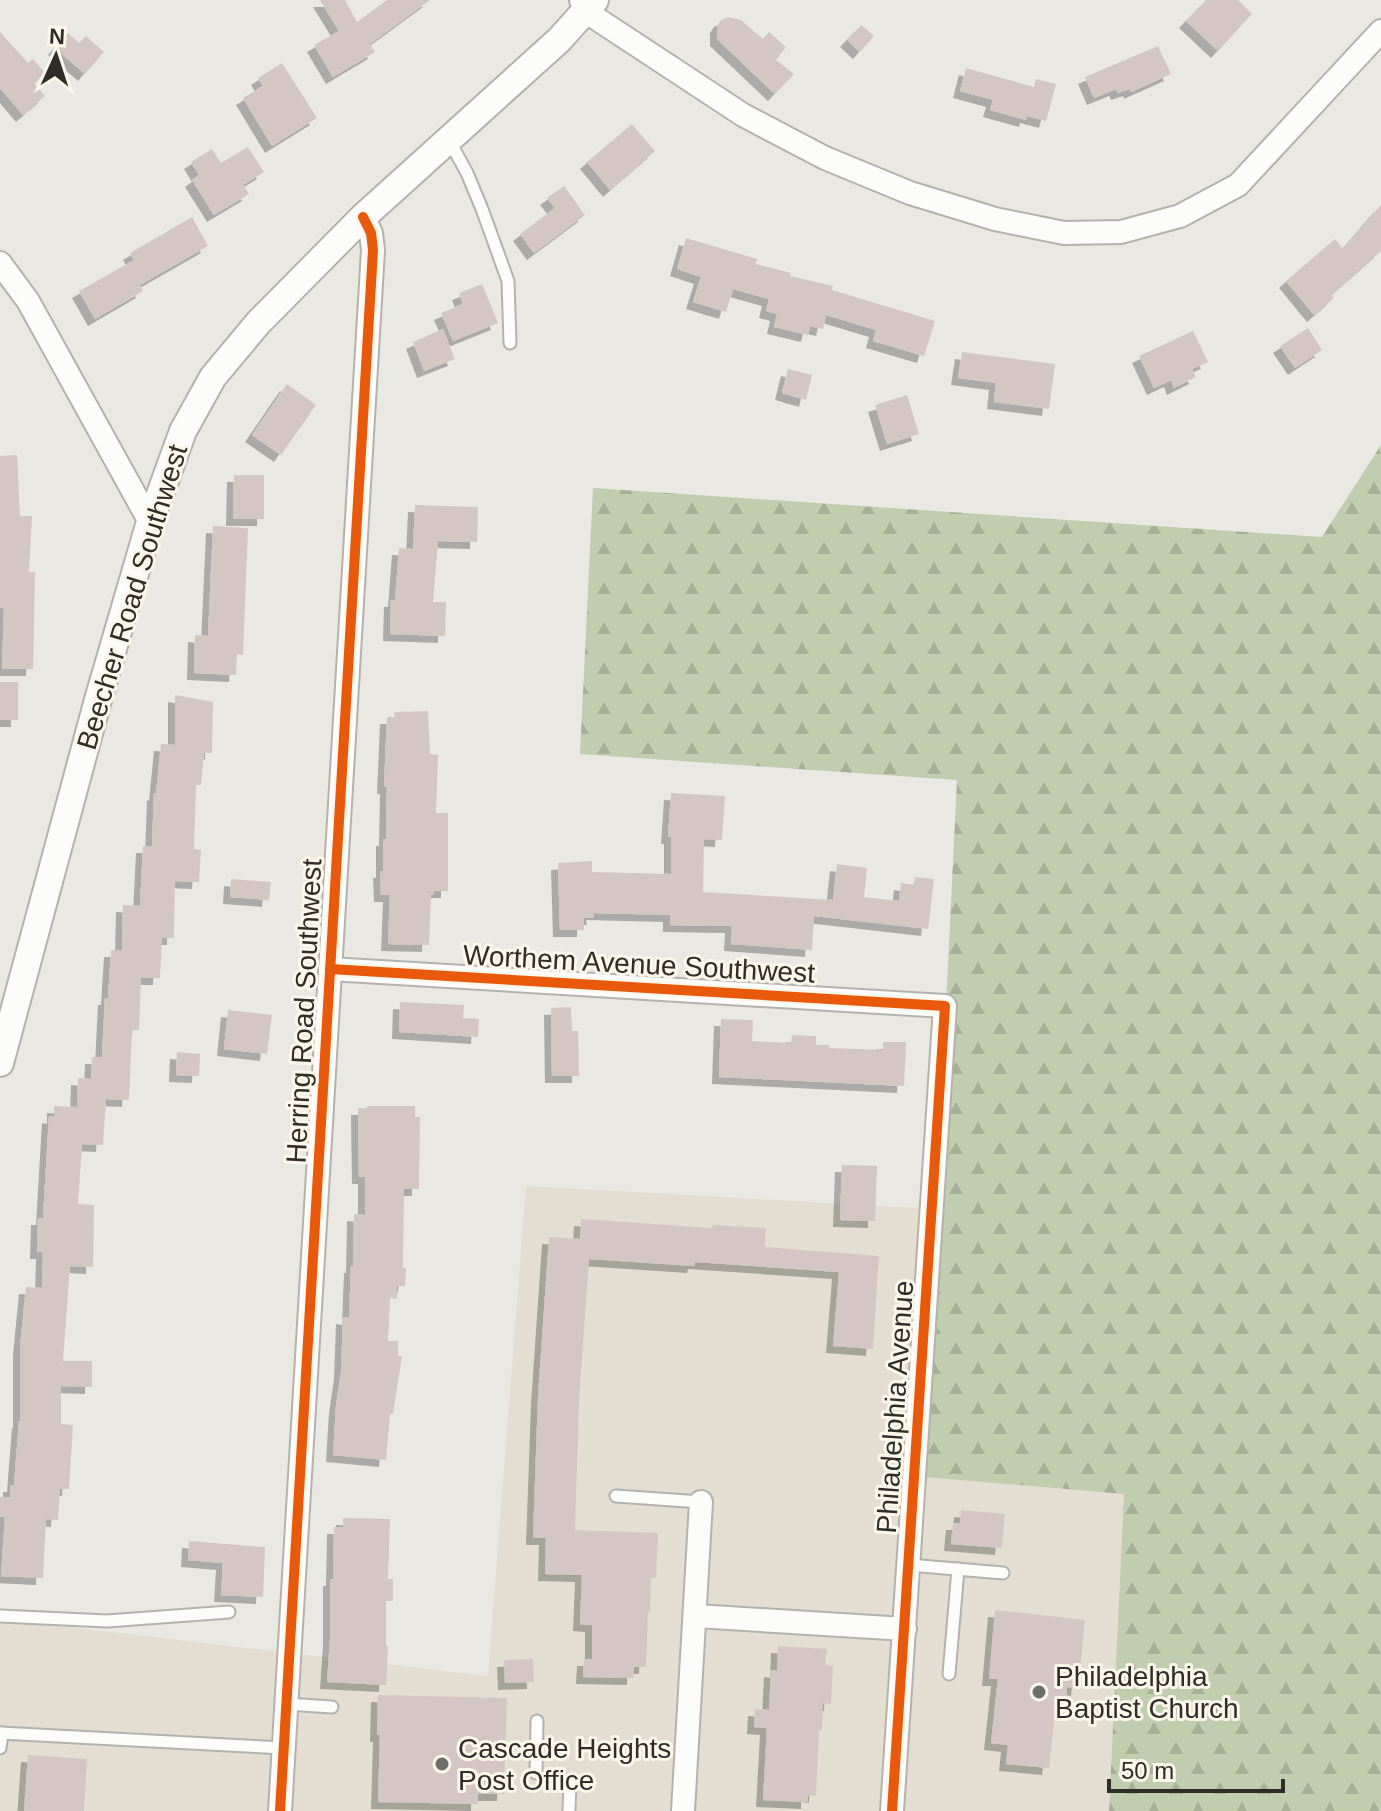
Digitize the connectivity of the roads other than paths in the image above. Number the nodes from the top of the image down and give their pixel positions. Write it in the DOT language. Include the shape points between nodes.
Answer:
graph roads {
  1 [pos="587,4"];
  2 [pos="1381,31"];
  3 [pos="449,139"];
  4 [pos="363,217"];
  5 [pos="0,263"];
  6 [pos="510,343"];
  7 [pos="150,522"];
  8 [pos="330,969"];
  9 [pos="945,1006"];
  10 [pos="0,1063"];
  11 [pos="616,1496"];
  12 [pos="701,1502"];
  13 [pos="909,1565"];
  14 [pos="958,1569"];
  15 [pos="1003,1573"];
  16 [pos="229,1612"];
  17 [pos="0,1616"];
  18 [pos="696,1616"];
  19 [pos="905,1629"];
  20 [pos="949,1674"];
  21 [pos="287,1704"];
  22 [pos="332,1707"];
  23 [pos="537,1721"];
  24 [pos="1,1733"];
  25 [pos="0,1748"];
  26 [pos="284,1748"];
  27 [pos="536,1773"];
  28 [pos="570,1780"];
  29 [pos="280,1811"];
  30 [pos="569,1811"];
  31 [pos="683,1811"];
  32 [pos="892,1811"];
  1 -- 2 [label="street" via="743,115 825,158 910,193 1064,233 1121,232 1180,216 1238,185"];
  1 -- 3 [label="street, Beecher Road Southwest" via="559,40"];
  3 -- 4 [label="street, Beecher Road Southwest"];
  3 -- 6 [label="lane" via="508,281"];
  4 -- 7 [label="street, Beecher Road Southwest" via="258,323 213,377 183,431"];
  4 -- 8 [label="street, Herring Road Southwest" via="373,250"];
  5 -- 7 [label="street" via="28,301"];
  7 -- 10 [label="street, Beecher Road Southwest"];
  8 -- 9 [label="street, Worthem Avenue Southwest"];
  8 -- 21 [label="street, Herring Road Southwest"];
  9 -- 13 [label="street, Philadelphia Avenue"];
  11 -- 12 [label="lane"];
  12 -- 18 [label="street"];
  13 -- 14 [label="lane"];
  13 -- 19 [label="street, Philadelphia Avenue"];
  14 -- 15 [label="lane"];
  14 -- 20 [label="lane"];
  16 -- 17 [label="lane" via="107,1621"];
  18 -- 19 [label="street"];
  18 -- 31 [label="street"];
  19 -- 32 [label="street, Philadelphia Avenue"];
  21 -- 22 [label="lane"];
  21 -- 26 [label="street, Herring Road Southwest"];
  23 -- 27 [label="lane"];
  24 -- 25 [label="lane"];
  24 -- 26 [label="lane"];
  26 -- 29 [label="street, Herring Road Southwest"];
  28 -- 30 [label="lane"];
}
